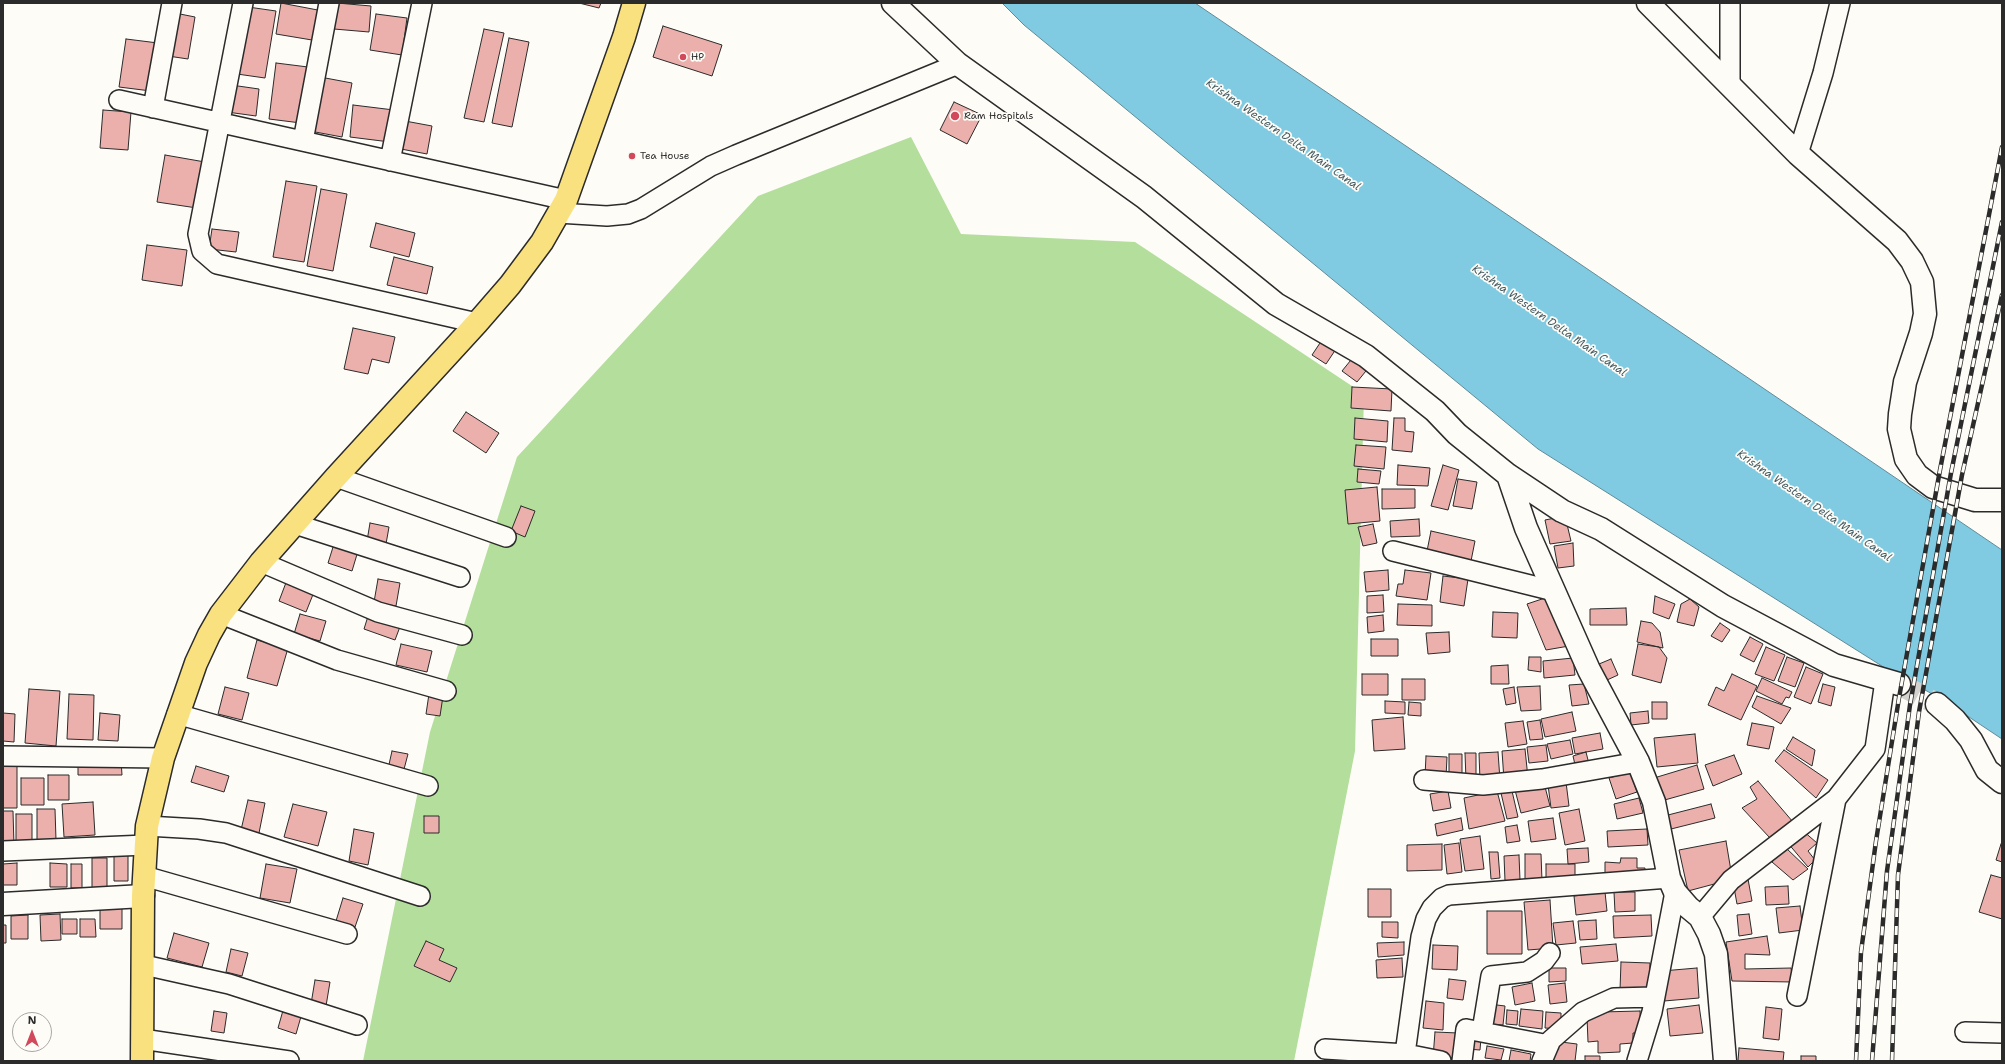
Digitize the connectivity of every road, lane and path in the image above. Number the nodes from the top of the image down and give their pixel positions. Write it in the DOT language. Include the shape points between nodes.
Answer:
graph roads {
  1 [pos="172,3"];
  2 [pos="243,3"];
  3 [pos="329,3"];
  4 [pos="422,3"];
  5 [pos="634,3"];
  6 [pos="893,3"];
  7 [pos="1730,3"];
  8 [pos="1840,3"];
  9 [pos="1656,7"];
  10 [pos="958,64"];
  11 [pos="1730,84"];
  12 [pos="119,100"];
  13 [pos="153,108"];
  14 [pos="218,122"];
  15 [pos="302,141"];
  16 [pos="1798,154"];
  17 [pos="390,161"];
  18 [pos="562,206"];
  19 [pos="477,323"];
  20 [pos="1508,474"];
  21 [pos="336,477"];
  22 [pos="2002,500"];
  23 [pos="295,524"];
  24 [pos="506,537"];
  25 [pos="1393,551"];
  26 [pos="261,562"];
  27 [pos="460,577"];
  28 [pos="1554,591"];
  29 [pos="221,614"];
  30 [pos="462,635"];
  31 [pos="1892,682"];
  32 [pos="446,691"];
  33 [pos="1937,704"];
  34 [pos="177,714"];
  35 [pos="3,756"];
  36 [pos="163,758"];
  37 [pos="1638,762"];
  38 [pos="1424,780"];
  39 [pos="2002,782"];
  40 [pos="428,786"];
  41 [pos="1836,799"];
  42 [pos="147,835"];
  43 [pos="3,851"];
  44 [pos="1672,885"];
  45 [pos="143,886"];
  46 [pos="420,896"];
  47 [pos="3,904"];
  48 [pos="1700,917"];
  49 [pos="347,934"];
  50 [pos="1550,953"];
  51 [pos="144,965"];
  52 [pos="1797,996"];
  53 [pos="1654,997"];
  54 [pos="357,1025"];
  55 [pos="1482,1031"];
  56 [pos="1965,1032"];
  57 [pos="2002,1033"];
  58 [pos="142,1039"];
  59 [pos="1324,1049"];
  60 [pos="1546,1053"];
  61 [pos="1405,1058"];
  62 [pos="142,1061"];
  63 [pos="289,1061"];
  64 [pos="1440,1061"];
  65 [pos="1462,1061"];
  66 [pos="1638,1061"];
  67 [pos="1725,1061"];
  1 -- 13 [label="street"];
  2 -- 14 [label="street"];
  3 -- 15 [label="street"];
  4 -- 17 [label="street"];
  5 -- 18 [label="main road"];
  6 -- 10 [label="street"];
  7 -- 11 [label="street"];
  8 -- 16 [label="street"];
  9 -- 11 [label="street"];
  10 -- 18 [label="street" via="711,166 641,209 628,214 607,216"];
  10 -- 20 [label="street" via="1144,197 1276,304 1366,356"];
  11 -- 16 [label="street"];
  12 -- 13 [label="street"];
  13 -- 14 [label="street"];
  14 -- 15 [label="street"];
  14 -- 19 [label="street" via="198,234 202,251 217,264"];
  15 -- 17 [label="street"];
  16 -- 22 [label="street" via="1897,241 1912,261 1922,282 1925,314 1905,382 1900,414 1899,429 1906,459 1918,475 1933,487 1975,500"];
  17 -- 18 [label="street"];
  18 -- 19 [label="main road" via="542,242"];
  19 -- 21 [label="main road"];
  20 -- 28 [label="street" via="1526,528"];
  20 -- 31 [label="street" via="1562,510 1601,529 1723,606 1834,665"];
  21 -- 23 [label="main road"];
  21 -- 24 [label="street"];
  23 -- 26 [label="main road"];
  23 -- 27 [label="street"];
  25 -- 28 [label="street"];
  26 -- 29 [label="main road"];
  26 -- 30 [label="street" via="378,612"];
  28 -- 37 [label="street" via="1589,670"];
  29 -- 32 [label="street" via="337,660"];
  29 -- 34 [label="main road" via="196,663"];
  31 -- 41 [label="street" via="1875,749"];
  33 -- 39 [label="street" via="1955,720 1971,740 1987,770"];
  34 -- 36 [label="main road"];
  34 -- 40 [label="street"];
  35 -- 36 [label="street"];
  36 -- 42 [label="main road"];
  37 -- 38 [label="street" via="1542,779 1483,785"];
  37 -- 44 [label="street" via="1654,802"];
  41 -- 48 [label="street" via="1731,880"];
  41 -- 52 [label="street"];
  42 -- 43 [label="street"];
  42 -- 45 [label="main road"];
  42 -- 46 [label="street" via="199,829 226,833"];
  44 -- 48 [label="street" via="1688,907"];
  44 -- 53 [label="street"];
  44 -- 61 [label="street" via="1449,895 1442,898 1426,919 1421,938"];
  45 -- 47 [label="street"];
  45 -- 49 [label="street"];
  45 -- 51 [label="main road"];
  48 -- 67 [label="street" via="1716,954"];
  50 -- 55 [label="street" via="1544,961 1527,972 1491,976"];
  51 -- 54 [label="street" via="229,984"];
  51 -- 58 [label="main road"];
  53 -- 60 [label="street" via="1614,998 1583,1012 1551,1040"];
  53 -- 66 [label="street"];
  55 -- 60 [label="street"];
  55 -- 65 [label="street" via="1466,1028"];
  56 -- 57 [label="street"];
  58 -- 62 [label="main road"];
  58 -- 63 [label="street"];
  59 -- 61 [label="street"];
  61 -- 64 [label="street"];
}
